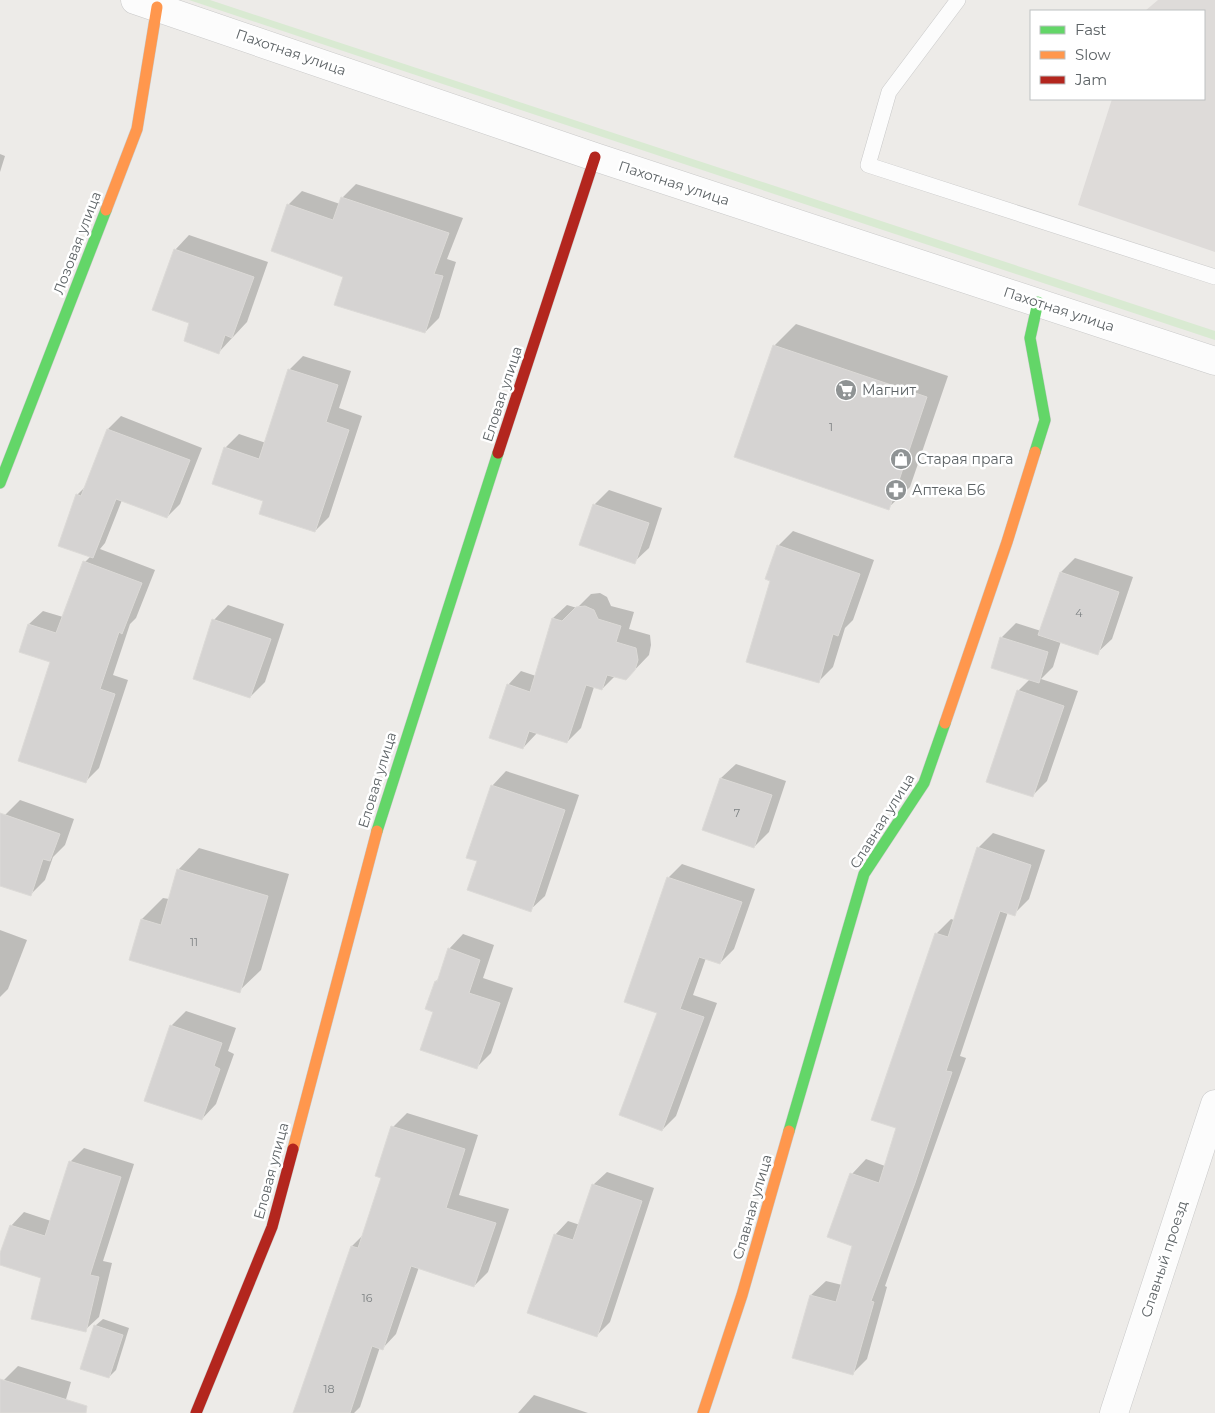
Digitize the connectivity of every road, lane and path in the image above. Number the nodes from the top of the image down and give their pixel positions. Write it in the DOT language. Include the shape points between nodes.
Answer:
graph roads {
  1 [pos="958,0"];
  2 [pos="146,3"];
  3 [pos="595,156"];
  4 [pos="1215,277"];
  5 [pos="1038,302"];
  6 [pos="1215,361"];
  7 [pos="0,482"];
  8 [pos="1215,1104"];
  9 [pos="196,1413"];
  10 [pos="703,1413"];
  11 [pos="1114,1413"];
  1 -- 4 [label="lane" via="889,92 868,165"];
  2 -- 3 [label="street, Пахотная улица"];
  2 -- 7 [label="street, Лозовая улица" via="137,130"];
  3 -- 5 [label="street, Пахотная улица"];
  3 -- 9 [label="street, Еловая улица" via="384,800 272,1227"];
  5 -- 6 [label="street, Пахотная улица"];
  5 -- 10 [label="street, Славная улица" via="1030,338 1045,420 924,784 864,874 742,1295"];
  8 -- 11 [label="street, Славный проезд"];
}
